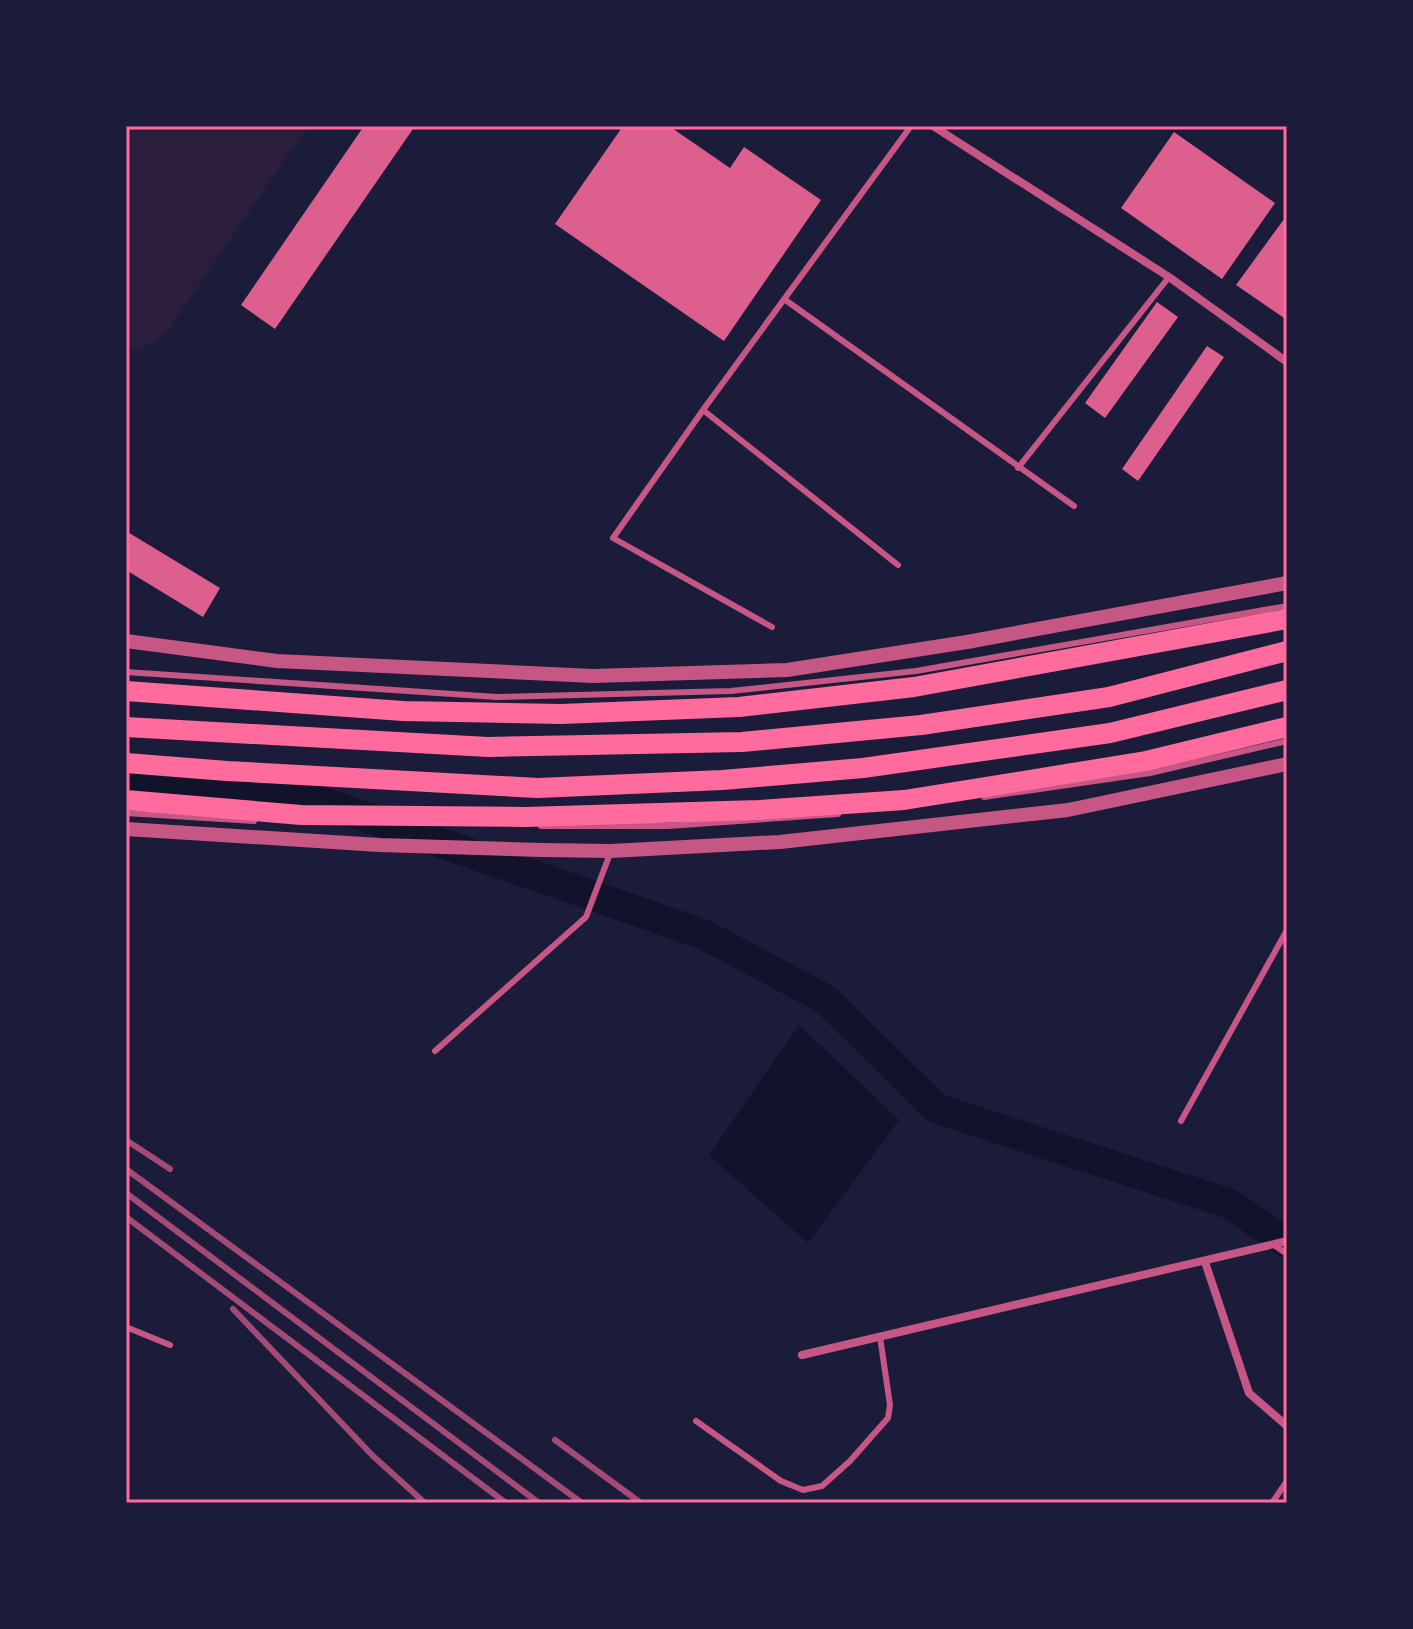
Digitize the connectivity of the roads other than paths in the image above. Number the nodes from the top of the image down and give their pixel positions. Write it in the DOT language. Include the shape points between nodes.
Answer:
graph roads {
  1 [pos="911,126"];
  2 [pos="933,126"];
  3 [pos="1169,277"];
  4 [pos="784,299"];
  5 [pos="1287,362"];
  6 [pos="703,410"];
  7 [pos="1018,468"];
  8 [pos="1074,506"];
  9 [pos="898,565"];
  10 [pos="1287,583"];
  11 [pos="1287,606"];
  12 [pos="1287,619"];
  13 [pos="772,627"];
  14 [pos="126,641"];
  15 [pos="1287,651"];
  16 [pos="126,672"];
  17 [pos="1287,690"];
  18 [pos="126,691"];
  19 [pos="126,727"];
  20 [pos="1287,727"];
  21 [pos="1287,741"];
  22 [pos="126,763"];
  23 [pos="1287,764"];
  24 [pos="982,798"];
  25 [pos="126,800"];
  26 [pos="922,806"];
  27 [pos="891,810"];
  28 [pos="126,813"];
  29 [pos="843,814"];
  30 [pos="258,821"];
  31 [pos="529,826"];
  32 [pos="126,829"];
  33 [pos="611,851"];
  34 [pos="1287,930"];
  35 [pos="435,1051"];
  36 [pos="1181,1121"];
  37 [pos="1287,1241"];
  38 [pos="1274,1245"];
  39 [pos="1287,1254"];
  40 [pos="1205,1262"];
  41 [pos="126,1327"];
  42 [pos="880,1337"];
  43 [pos="170,1345"];
  44 [pos="802,1355"];
  45 [pos="696,1421"];
  46 [pos="1287,1426"];
  47 [pos="1287,1481"];
  48 [pos="1272,1503"];
  1 -- 4 [label="lane"];
  2 -- 3 [label="street"];
  3 -- 5 [label="street"];
  3 -- 7 [label="lane"];
  4 -- 6 [label="lane"];
  4 -- 7 [label="lane"];
  6 -- 9 [label="lane"];
  6 -- 13 [label="lane" via="613,538"];
  7 -- 8 [label="lane"];
  10 -- 14 [label="street" via="787,670 593,676 277,661"];
  11 -- 16 [label="lane" via="916,671 731,691 497,697"];
  12 -- 18 [label="main road" via="914,687 739,707 561,714 403,711"];
  15 -- 19 [label="main road" via="1109,697 921,725 742,742 488,747"];
  17 -- 22 [label="main road" via="1110,733 863,768 722,780 538,788"];
  20 -- 25 [label="main road" via="1146,761 904,800 759,810 525,817 301,815"];
  21 -- 24 [label="lane" via="1150,773"];
  23 -- 33 [label="street" via="1068,810 780,842"];
  26 -- 27 [label="lane"];
  28 -- 30 [label="lane"];
  29 -- 31 [label="lane" via="668,826"];
  32 -- 33 [label="street" via="379,845"];
  33 -- 35 [label="lane" via="586,917"];
  34 -- 36 [label="lane"];
  37 -- 38 [label="street"];
  38 -- 39 [label="lane"];
  38 -- 40 [label="street"];
  40 -- 42 [label="street"];
  40 -- 46 [label="street" via="1249,1393"];
  41 -- 43 [label="lane"];
  42 -- 44 [label="street"];
  42 -- 45 [label="lane" via="888,1418 822,1486 803,1490 781,1481"];
  47 -- 48 [label="lane"];
}
